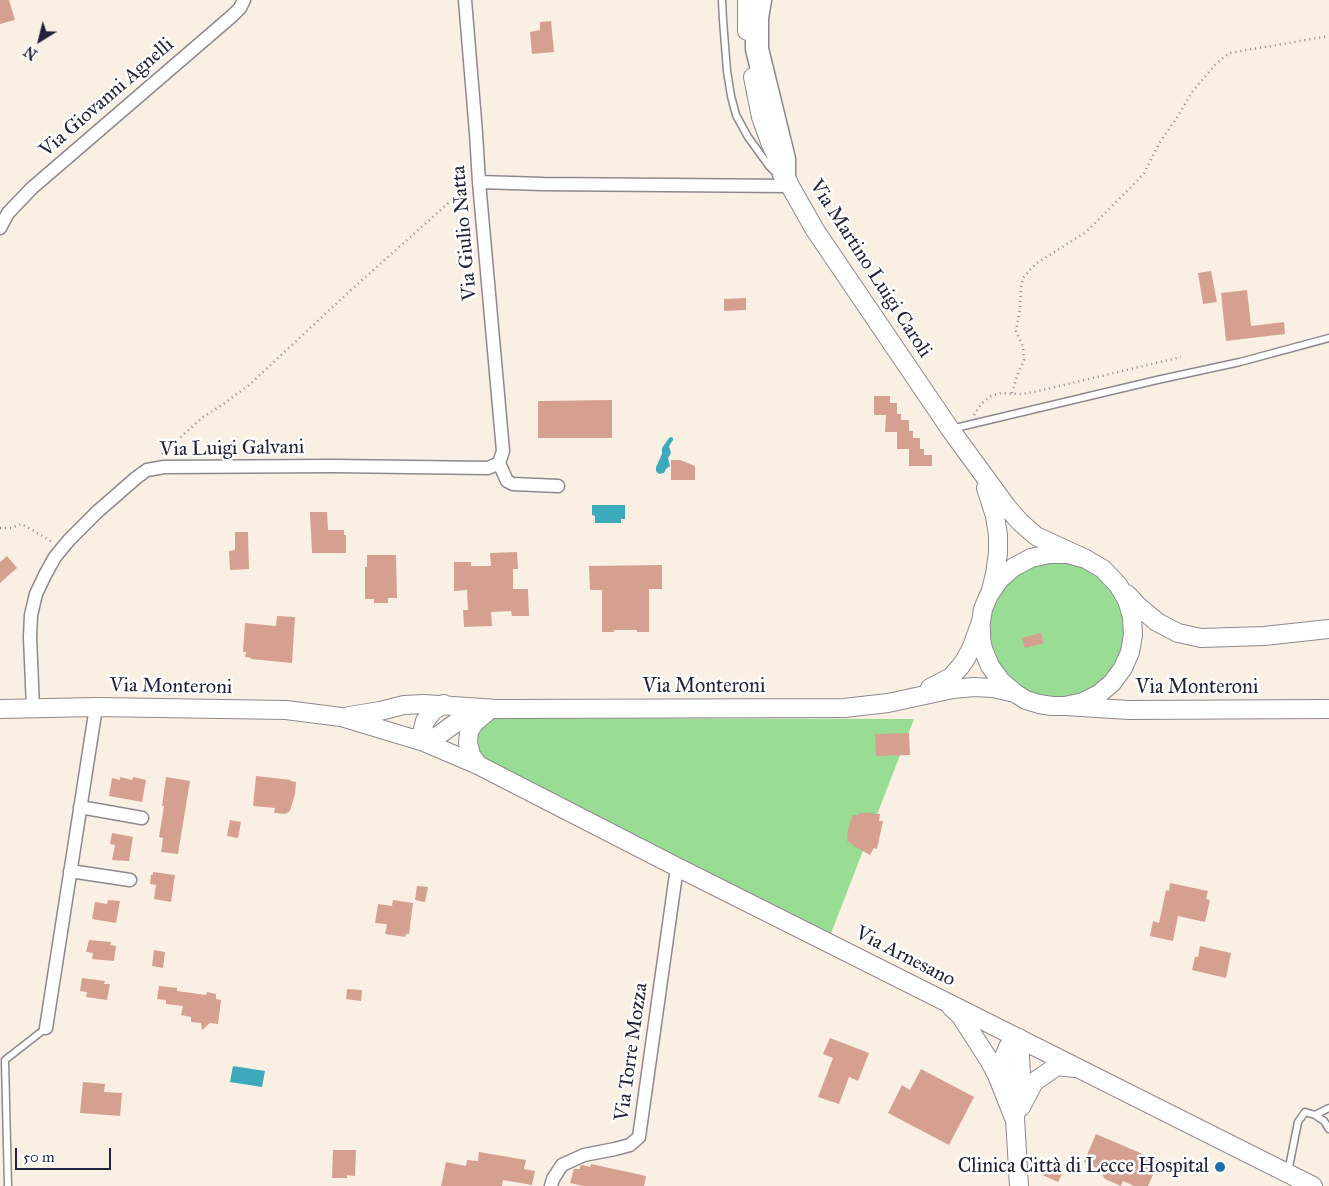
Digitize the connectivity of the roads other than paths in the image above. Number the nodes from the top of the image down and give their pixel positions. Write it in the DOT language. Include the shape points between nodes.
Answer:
graph roads {
  1 [pos="244,0"];
  2 [pos="465,0"];
  3 [pos="722,0"];
  4 [pos="747,0"];
  5 [pos="760,0"];
  6 [pos="787,180"];
  7 [pos="479,182"];
  8 [pos="0,228"];
  9 [pos="1329,338"];
  10 [pos="950,429"];
  11 [pos="973,461"];
  12 [pos="499,463"];
  13 [pos="558,486"];
  14 [pos="1086,559"];
  15 [pos="1118,585"];
  16 [pos="989,594"];
  17 [pos="981,622"];
  18 [pos="1329,629"];
  19 [pos="1015,693"];
  20 [pos="910,699"];
  21 [pos="444,704"];
  22 [pos="1065,706"];
  23 [pos="96,707"];
  24 [pos="0,708"];
  25 [pos="33,708"];
  26 [pos="1329,709"];
  27 [pos="492,710"];
  28 [pos="341,717"];
  29 [pos="424,742"];
  30 [pos="478,765"];
  31 [pos="80,807"];
  32 [pos="142,818"];
  33 [pos="677,866"];
  34 [pos="70,871"];
  35 [pos="130,880"];
  36 [pos="941,999"];
  37 [pos="46,1028"];
  38 [pos="1019,1038"];
  39 [pos="1081,1069"];
  40 [pos="1329,1108"];
  41 [pos="1315,1115"];
  42 [pos="1015,1118"];
  43 [pos="1329,1129"];
  44 [pos="1288,1173"];
  45 [pos="8,1186"];
  46 [pos="551,1186"];
  47 [pos="1019,1186"];
  48 [pos="1313,1186"];
  1 -- 8 [label="street, Via Giovanni Agnelli" via="232,16 28,192 8,212"];
  2 -- 7 [label="street, Via Giulio Natta"];
  3 -- 6 [label="lane" via="727,71 736,115 769,166"];
  4 -- 6 [label="main road, Via Martino Luigi Caroli" via="748,47 761,117"];
  5 -- 6 [label="highway" via="757,49"];
  6 -- 7 [label="street"];
  6 -- 10 [label="main road, Via Martino Luigi Caroli" via="815,230"];
  7 -- 12 [label="street, Via Giulio Natta" via="503,451"];
  9 -- 10 [label="lane" via="1240,362"];
  10 -- 11 [label="main road, Via Martino Luigi Caroli"];
  11 -- 14 [label="main road, Via Martino Luigi Caroli" via="1007,507 1036,536"];
  11 -- 16 [label="main road, Via Martino Luigi Caroli" via="996,516 998,554"];
  12 -- 13 [label="street" via="507,481 514,484"];
  12 -- 25 [label="street, Via Luigi Galvani" via="488,468 323,466 164,467 147,470 69,540 54,557 36,594 30,637"];
  14 -- 15 [label="main road, Via Monteroni"];
  14 -- 16 [label="main road, Via Monteroni" via="1068,554 1031,558 1014,567"];
  15 -- 18 [label="main road" via="1157,622 1178,633 1201,638"];
  15 -- 22 [label="main road, Via Monteroni" via="1132,617 1130,652 1123,668 1099,694"];
  16 -- 17 [label="main road, Via Monteroni"];
  17 -- 19 [label="main road, Via Monteroni" via="980,638 990,666"];
  17 -- 20 [label="main road, Via Monteroni" via="971,650 951,677"];
  19 -- 20 [label="main road, Via Monteroni" via="974,687"];
  19 -- 22 [label="main road, Via Monteroni" via="1039,704"];
  20 -- 27 [label="main road, Via Monteroni" via="844,708"];
  21 -- 27 [label="main road, Via Monteroni"];
  21 -- 28 [label="main road, Via Monteroni" via="404,705"];
  21 -- 29 [label="main road" via="425,721"];
  22 -- 26 [label="main road, Via Monteroni" via="1129,710"];
  23 -- 25 [label="main road, Via Monteroni"];
  23 -- 28 [label="main road, Via Monteroni" via="286,710"];
  23 -- 31 [label="street"];
  24 -- 25 [label="main road, Via Monteroni"];
  27 -- 29 [label="main road, Via Monteroni" via="457,722"];
  27 -- 30 [label="main road" via="475,722 469,731 471,755"];
  28 -- 29 [label="main road, Via Monteroni"];
  29 -- 30 [label="main road, Via Monteroni"];
  30 -- 33 [label="main road, Via Arnesano"];
  31 -- 32 [label="street"];
  31 -- 34 [label="street"];
  33 -- 36 [label="main road, Via Arnesano"];
  33 -- 46 [label="street, Via Torre Mozza" via="639,1136 630,1144 562,1165"];
  34 -- 35 [label="street"];
  34 -- 37 [label="street"];
  36 -- 38 [label="main road, Via Arnesano"];
  36 -- 42 [label="main road" via="960,1015 979,1043"];
  37 -- 45 [label="lane" via="6,1060"];
  38 -- 39 [label="main road, Via Arnesano"];
  38 -- 42 [label="main road" via="1021,1075"];
  39 -- 42 [label="main road" via="1057,1066 1034,1082"];
  39 -- 44 [label="main road, Via Arnesano"];
  40 -- 41 [label="lane"];
  41 -- 43 [label="lane"];
  41 -- 44 [label="lane" via="1306,1112 1298,1122"];
  42 -- 47 [label="main road"];
  44 -- 48 [label="main road, Via Arnesano"];
}
